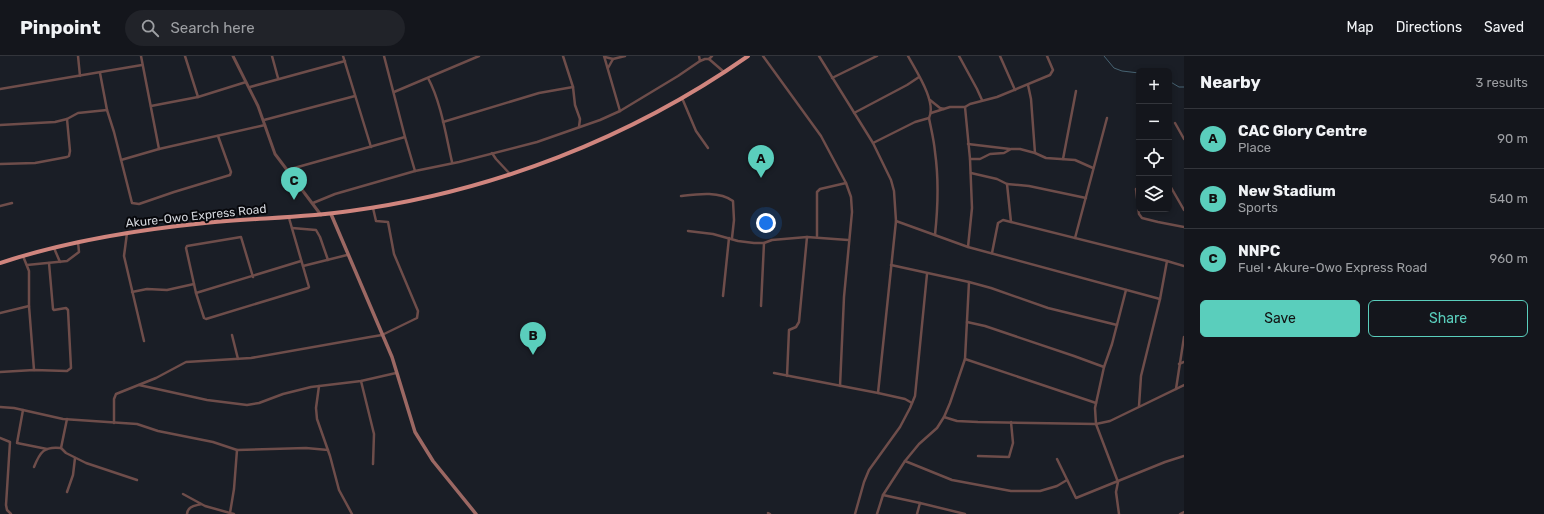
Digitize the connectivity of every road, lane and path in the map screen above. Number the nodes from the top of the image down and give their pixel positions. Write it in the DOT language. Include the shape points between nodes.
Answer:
graph roads {
  1 [pos="78,56"];
  2 [pos="141,56"];
  3 [pos="185,56"];
  4 [pos="233,56"];
  5 [pos="272,56"];
  6 [pos="343,56"];
  7 [pos="384,56"];
  8 [pos="479,56"];
  9 [pos="563,56"];
  10 [pos="625,56"];
  11 [pos="699,56"];
  12 [pos="712,56"];
  13 [pos="748,56"];
  14 [pos="763,56"];
  15 [pos="819,56"];
  16 [pos="877,56"];
  17 [pos="908,56"];
  18 [pos="959,56"];
  19 [pos="1000,56"];
  20 [pos="1047,56"];
  21 [pos="604,57"];
  22 [pos="613,59"];
  23 [pos="708,59"];
  24 [pos="345,61"];
  25 [pos="700,61"];
  26 [pos="142,65"];
  27 [pos="608,68"];
  28 [pos="724,72"];
  29 [pos="100,73"];
  30 [pos="80,76"];
  31 [pos="919,77"];
  32 [pos="278,78"];
  33 [pos="428,78"];
  34 [pos="832,78"];
  35 [pos="246,82"];
  36 [pos="1028,85"];
  37 [pos="250,87"];
  38 [pos="573,87"];
  39 [pos="0,89"];
  40 [pos="1015,90"];
  41 [pos="1076,91"];
  42 [pos="394,92"];
  43 [pos="355,96"];
  44 [pos="198,97"];
  45 [pos="682,97"];
  46 [pos="930,99"];
  47 [pos="982,100"];
  48 [pos="151,106"];
  49 [pos="965,107"];
  50 [pos="945,109"];
  51 [pos="107,110"];
  52 [pos="620,111"];
  53 [pos="854,113"];
  54 [pos="931,113"];
  55 [pos="928,118"];
  56 [pos="1107,118"];
  57 [pos="67,119"];
  58 [pos="264,120"];
  59 [pos="443,122"];
  60 [pos="1175,122"];
  61 [pos="0,125"];
  62 [pos="266,125"];
  63 [pos="579,127"];
  64 [pos="218,136"];
  65 [pos="405,137"];
  66 [pos="1184,139"];
  67 [pos="873,143"];
  68 [pos="968,144"];
  69 [pos="371,147"];
  70 [pos="708,148"];
  71 [pos="159,149"];
  72 [pos="1010,149"];
  73 [pos="492,152"];
  74 [pos="1036,153"];
  75 [pos="970,159"];
  76 [pos="1063,159"];
  77 [pos="121,160"];
  78 [pos="452,162"];
  79 [pos="0,164"];
  80 [pos="1093,168"];
  81 [pos="415,170"];
  82 [pos="287,171"];
  83 [pos="971,173"];
  84 [pos="510,174"];
  85 [pos="846,183"];
  86 [pos="1007,184"];
  87 [pos="1172,189"];
  88 [pos="681,196"];
  89 [pos="1086,198"];
  90 [pos="12,203"];
  91 [pos="313,203"];
  92 [pos="0,206"];
  93 [pos="373,208"];
  94 [pos="1184,210"];
  95 [pos="1140,212"];
  96 [pos="331,214"];
  97 [pos="321,215"];
  98 [pos="289,218"];
  99 [pos="896,221"];
  100 [pos="1011,222"];
  101 [pos="1184,227"];
  102 [pos="292,228"];
  103 [pos="688,231"];
  104 [pos="127,233"];
  105 [pos="935,235"];
  106 [pos="817,236"];
  107 [pos="808,237"];
  108 [pos="730,238"];
  109 [pos="1075,238"];
  110 [pos="848,240"];
  111 [pos="78,242"];
  112 [pos="764,243"];
  113 [pos="968,247"];
  114 [pos="54,248"];
  115 [pos="992,253"];
  116 [pos="23,255"];
  117 [pos="347,255"];
  118 [pos="328,260"];
  119 [pos="301,261"];
  120 [pos="1167,261"];
  121 [pos="60,262"];
  122 [pos="0,263"];
  123 [pos="49,263"];
  124 [pos="27,265"];
  125 [pos="891,265"];
  126 [pos="303,266"];
  127 [pos="1184,266"];
  128 [pos="927,274"];
  129 [pos="253,276"];
  130 [pos="969,282"];
  131 [pos="194,284"];
  132 [pos="1126,290"];
  133 [pos="132,292"];
  134 [pos="196,293"];
  135 [pos="723,296"];
  136 [pos="1160,299"];
  137 [pos="29,306"];
  138 [pos="761,306"];
  139 [pos="0,313"];
  140 [pos="967,322"];
  141 [pos="1117,325"];
  142 [pos="232,335"];
  143 [pos="382,335"];
  144 [pos="1184,337"];
  145 [pos="144,340"];
  146 [pos="238,359"];
  147 [pos="965,359"];
  148 [pos="1184,362"];
  149 [pos="1179,364"];
  150 [pos="1104,367"];
  151 [pos="34,370"];
  152 [pos="0,372"];
  153 [pos="396,373"];
  154 [pos="774,373"];
  155 [pos="787,376"];
  156 [pos="361,381"];
  157 [pos="138,385"];
  158 [pos="1184,385"];
  159 [pos="319,386"];
  160 [pos="840,386"];
  161 [pos="1176,389"];
  162 [pos="878,393"];
  163 [pos="912,403"];
  164 [pos="1096,403"];
  165 [pos="0,407"];
  166 [pos="1139,407"];
  167 [pos="23,410"];
  168 [pos="944,417"];
  169 [pos="67,419"];
  170 [pos="1011,422"];
  171 [pos="114,423"];
  172 [pos="1096,424"];
  173 [pos="0,438"];
  174 [pos="61,448"];
  175 [pos="47,449"];
  176 [pos="237,450"];
  177 [pos="328,450"];
  178 [pos="978,456"];
  179 [pos="1184,456"];
  180 [pos="75,458"];
  181 [pos="1057,459"];
  182 [pos="905,461"];
  183 [pos="373,464"];
  184 [pos="34,467"];
  185 [pos="137,480"];
  186 [pos="1067,480"];
  187 [pos="1118,482"];
  188 [pos="67,492"];
  189 [pos="183,494"];
  190 [pos="883,495"];
  191 [pos="920,503"];
  192 [pos="202,504"];
  193 [pos="1184,512"];
  194 [pos="10,514"];
  195 [pos="187,514"];
  196 [pos="232,514"];
  197 [pos="352,514"];
  198 [pos="476,514"];
  199 [pos="855,514"];
  200 [pos="877,514"];
  201 [pos="917,514"];
  202 [pos="965,514"];
  203 [pos="1119,514"];
  204 [pos="1180,514"];
  1 -- 30 [label="street"];
  2 -- 26 [label="street"];
  3 -- 44 [label="street"];
  4 -- 35 [label="street"];
  5 -- 32 [label="street"];
  6 -- 24 [label="street"];
  7 -- 42 [label="street"];
  8 -- 33 [label="street"];
  9 -- 38 [label="street"];
  10 -- 22 [label="street"];
  11 -- 25 [label="street"];
  12 -- 23 [label="street"];
  13 -- 28 [label="highway, Akure-Owo Express Road"];
  14 -- 85 [label="street" via="821,136"];
  15 -- 34 [label="street"];
  16 -- 34 [label="street"];
  17 -- 31 [label="street"];
  18 -- 47 [label="street"];
  19 -- 40 [label="street"];
  20 -- 36 [label="street" via="1052,73"];
  21 -- 22 [label="street"];
  21 -- 27 [label="street"];
  22 -- 27 [label="street"];
  23 -- 25 [label="street"];
  23 -- 28 [label="street"];
  24 -- 32 [label="street"];
  24 -- 43 [label="street"];
  25 -- 52 [label="street"];
  26 -- 29 [label="street"];
  26 -- 48 [label="street"];
  27 -- 52 [label="street"];
  28 -- 45 [label="highway, Akure-Owo Express Road"];
  29 -- 30 [label="street"];
  29 -- 51 [label="street"];
  30 -- 39 [label="street"];
  31 -- 46 [label="street"];
  31 -- 53 [label="street"];
  32 -- 37 [label="street"];
  33 -- 42 [label="street"];
  33 -- 59 [label="street"];
  34 -- 53 [label="street"];
  35 -- 37 [label="street"];
  35 -- 44 [label="street"];
  36 -- 40 [label="street"];
  36 -- 74 [label="street"];
  37 -- 58 [label="street"];
  38 -- 59 [label="street" via="539,93"];
  38 -- 63 [label="street" via="580,119"];
  40 -- 47 [label="street"];
  41 -- 76 [label="street"];
  42 -- 65 [label="street"];
  43 -- 58 [label="street"];
  43 -- 69 [label="street"];
  44 -- 48 [label="street"];
  45 -- 70 [label="street" via="696,131"];
  45 -- 84 [label="highway, Akure-Owo Express Road" via="613,133"];
  46 -- 50 [label="street"];
  46 -- 54 [label="street"];
  47 -- 49 [label="street"];
  48 -- 71 [label="street"];
  49 -- 50 [label="street"];
  49 -- 68 [label="street"];
  50 -- 54 [label="street"];
  51 -- 57 [label="street" via="78,113"];
  51 -- 77 [label="street"];
  52 -- 63 [label="street"];
  53 -- 67 [label="street"];
  54 -- 55 [label="street"];
  55 -- 67 [label="street"];
  55 -- 105 [label="street" via="938,177"];
  56 -- 80 [label="street"];
  57 -- 61 [label="street" via="44,124"];
  57 -- 79 [label="street" via="69,156 35,163"];
  58 -- 62 [label="street"];
  59 -- 78 [label="street"];
  60 -- 66 [label="street"];
  62 -- 64 [label="street"];
  62 -- 82 [label="street" via="272,147"];
  63 -- 73 [label="street" via="537,142"];
  64 -- 71 [label="street"];
  64 -- 77 [label="street" via="230,175 139,204 131,201"];
  65 -- 69 [label="street"];
  65 -- 81 [label="street"];
  67 -- 99 [label="street" via="891,180"];
  68 -- 72 [label="street"];
  68 -- 75 [label="street"];
  69 -- 82 [label="street"];
  71 -- 77 [label="street"];
  72 -- 74 [label="street"];
  72 -- 75 [label="street" via="980,159"];
  73 -- 78 [label="street"];
  73 -- 84 [label="street"];
  74 -- 76 [label="street" via="1046,158"];
  75 -- 83 [label="street"];
  76 -- 80 [label="street" via="1075,160"];
  78 -- 81 [label="street"];
  80 -- 89 [label="street"];
  81 -- 91 [label="street"];
  82 -- 91 [label="street"];
  83 -- 86 [label="street"];
  83 -- 113 [label="street" via="972,216"];
  84 -- 93 [label="highway, Akure-Owo Express Road" via="435,195"];
  85 -- 106 [label="street" via="817,192"];
  85 -- 110 [label="street" via="852,196"];
  86 -- 89 [label="street"];
  86 -- 100 [label="street"];
  87 -- 94 [label="street"];
  88 -- 108 [label="street" via="725,196 733,201 734,220"];
  89 -- 109 [label="street"];
  90 -- 92 [label="street"];
  91 -- 97 [label="street"];
  93 -- 96 [label="highway, Akure-Owo Express Road"];
  93 -- 143 [label="street" via="376,221 388,222 394,254 418,314 415,320"];
  95 -- 101 [label="street" via="1142,218"];
  96 -- 97 [label="highway, Akure-Owo Express Road"];
  96 -- 117 [label="main road"];
  97 -- 98 [label="highway, Akure-Owo Express Road"];
  98 -- 102 [label="street"];
  98 -- 104 [label="highway, Akure-Owo Express Road" via="206,223"];
  99 -- 105 [label="street"];
  99 -- 125 [label="street"];
  100 -- 109 [label="street"];
  100 -- 115 [label="street" via="1003,220 998,223"];
  102 -- 118 [label="street" via="316,230"];
  102 -- 119 [label="street"];
  103 -- 108 [label="street"];
  104 -- 111 [label="highway, Akure-Owo Express Road"];
  104 -- 133 [label="street" via="124,252"];
  105 -- 113 [label="street"];
  106 -- 107 [label="street"];
  106 -- 110 [label="street"];
  107 -- 112 [label="street"];
  107 -- 155 [label="street" via="799,322 796,327 788,330"];
  108 -- 112 [label="street"];
  108 -- 135 [label="street"];
  109 -- 120 [label="street"];
  110 -- 160 [label="street"];
  111 -- 114 [label="highway, Akure-Owo Express Road"];
  111 -- 121 [label="street" via="78,253 67,261"];
  112 -- 138 [label="street"];
  113 -- 115 [label="street"];
  114 -- 116 [label="highway, Akure-Owo Express Road"];
  114 -- 121 [label="street"];
  115 -- 132 [label="street"];
  116 -- 122 [label="highway, Akure-Owo Express Road"];
  116 -- 124 [label="street"];
  117 -- 118 [label="street"];
  117 -- 143 [label="main road"];
  118 -- 126 [label="street"];
  119 -- 126 [label="street"];
  119 -- 129 [label="street"];
  120 -- 127 [label="street"];
  120 -- 136 [label="street"];
  121 -- 123 [label="street"];
  123 -- 124 [label="street"];
  123 -- 151 [label="street" via="53,309 68,310 71,368 67,371"];
  124 -- 137 [label="street" via="30,279"];
  125 -- 128 [label="street"];
  125 -- 162 [label="street"];
  126 -- 134 [label="street" via="309,287 306,290 206,319"];
  128 -- 130 [label="street"];
  128 -- 163 [label="street"];
  129 -- 131 [label="street" via="242,239 239,237 186,247"];
  129 -- 134 [label="street"];
  130 -- 140 [label="street"];
  130 -- 141 [label="street" via="1048,308"];
  131 -- 133 [label="street" via="167,290 147,288"];
  131 -- 134 [label="street"];
  132 -- 136 [label="street"];
  132 -- 141 [label="street"];
  133 -- 145 [label="street"];
  136 -- 166 [label="street" via="1141,376"];
  137 -- 139 [label="street"];
  137 -- 151 [label="street"];
  140 -- 147 [label="street"];
  140 -- 150 [label="street"];
  141 -- 150 [label="street"];
  142 -- 146 [label="street"];
  143 -- 146 [label="street"];
  143 -- 153 [label="main road"];
  144 -- 149 [label="street"];
  146 -- 157 [label="street" via="186,362"];
  147 -- 164 [label="street"];
  147 -- 168 [label="street"];
  148 -- 149 [label="street"];
  149 -- 161 [label="street"];
  150 -- 164 [label="street"];
  151 -- 152 [label="street"];
  153 -- 156 [label="street"];
  153 -- 198 [label="main road" via="418,438"];
  154 -- 155 [label="street"];
  155 -- 160 [label="street"];
  156 -- 159 [label="street"];
  156 -- 183 [label="street" via="374,434"];
  157 -- 159 [label="street" via="207,400 247,405"];
  157 -- 171 [label="street" via="116,394"];
  158 -- 161 [label="street"];
  159 -- 177 [label="street" via="316,412"];
  160 -- 162 [label="street"];
  161 -- 166 [label="street"];
  162 -- 163 [label="street"];
  163 -- 199 [label="street" via="900,427 869,470"];
  164 -- 172 [label="street"];
  165 -- 167 [label="street"];
  166 -- 172 [label="street" via="1110,421"];
  167 -- 169 [label="street"];
  167 -- 175 [label="street" via="16,442"];
  168 -- 170 [label="street" via="965,422"];
  168 -- 182 [label="street"];
  169 -- 171 [label="street"];
  169 -- 174 [label="street"];
  170 -- 172 [label="street"];
  170 -- 178 [label="street" via="1010,456"];
  171 -- 176 [label="street" via="137,424"];
  172 -- 187 [label="street"];
  173 -- 194 [label="street" via="10,442 6,505"];
  174 -- 175 [label="street"];
  174 -- 180 [label="street"];
  175 -- 184 [label="street" via="38,457"];
  176 -- 177 [label="street"];
  176 -- 196 [label="street"];
  177 -- 197 [label="street" via="339,490"];
  179 -- 187 [label="street"];
  180 -- 185 [label="street"];
  180 -- 188 [label="street"];
  181 -- 186 [label="street"];
  182 -- 186 [label="street" via="952,480 1012,491 1040,491"];
  182 -- 190 [label="street"];
  186 -- 187 [label="street" via="1076,498"];
  187 -- 203 [label="street" via="1116,492"];
  189 -- 192 [label="street"];
  190 -- 191 [label="street"];
  190 -- 200 [label="street"];
  191 -- 201 [label="street"];
  191 -- 202 [label="street"];
  192 -- 195 [label="street" via="190,507"];
  192 -- 196 [label="street"];
  193 -- 204 [label="street"];
}
